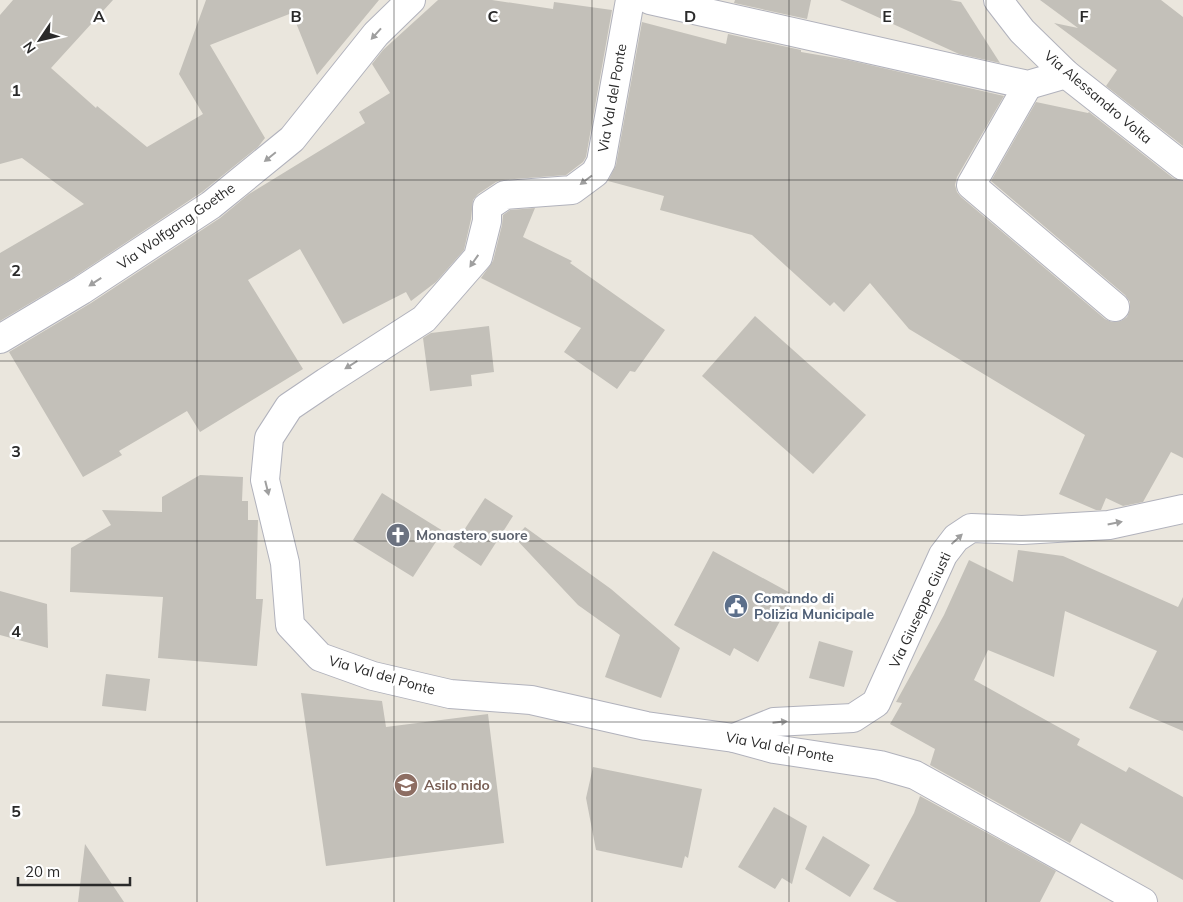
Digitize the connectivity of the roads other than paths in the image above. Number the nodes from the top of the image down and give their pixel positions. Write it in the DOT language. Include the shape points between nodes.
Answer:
graph roads {
  1 [pos="411,0"];
  2 [pos="630,0"];
  3 [pos="650,0"];
  4 [pos="998,0"];
  5 [pos="1066,74"];
  6 [pos="1028,86"];
  7 [pos="1183,166"];
  8 [pos="1115,307"];
  9 [pos="0,339"];
  10 [pos="1183,509"];
  11 [pos="734,738"];
  12 [pos="1143,902"];
  1 -- 9 [label="street, Via Wolfgang Goethe, one-way" via="376,34 292,139 211,205 82,290"];
  2 -- 11 [label="street, Via Val del Ponte, one-way" via="601,162 595,173 572,190 505,195 488,207 478,258 424,319 290,407 269,438 265,480 285,563 290,625 320,658 373,676 450,694 531,700 646,726"];
  3 -- 6 [label="street"];
  4 -- 5 [label="street, Via Alessandro Volta" via="1022,32"];
  5 -- 6 [label="street"];
  5 -- 7 [label="street, Via Alessandro Volta"];
  6 -- 8 [label="street" via="971,185"];
  11 -- 10 [label="street, Via Giuseppe Giusti, one-way" via="774,722 853,718 876,703 943,555 956,538 972,528 1022,530 1109,525"];
  11 -- 12 [label="street, Via Val del Ponte" via="774,749 880,765 916,775"];
}
